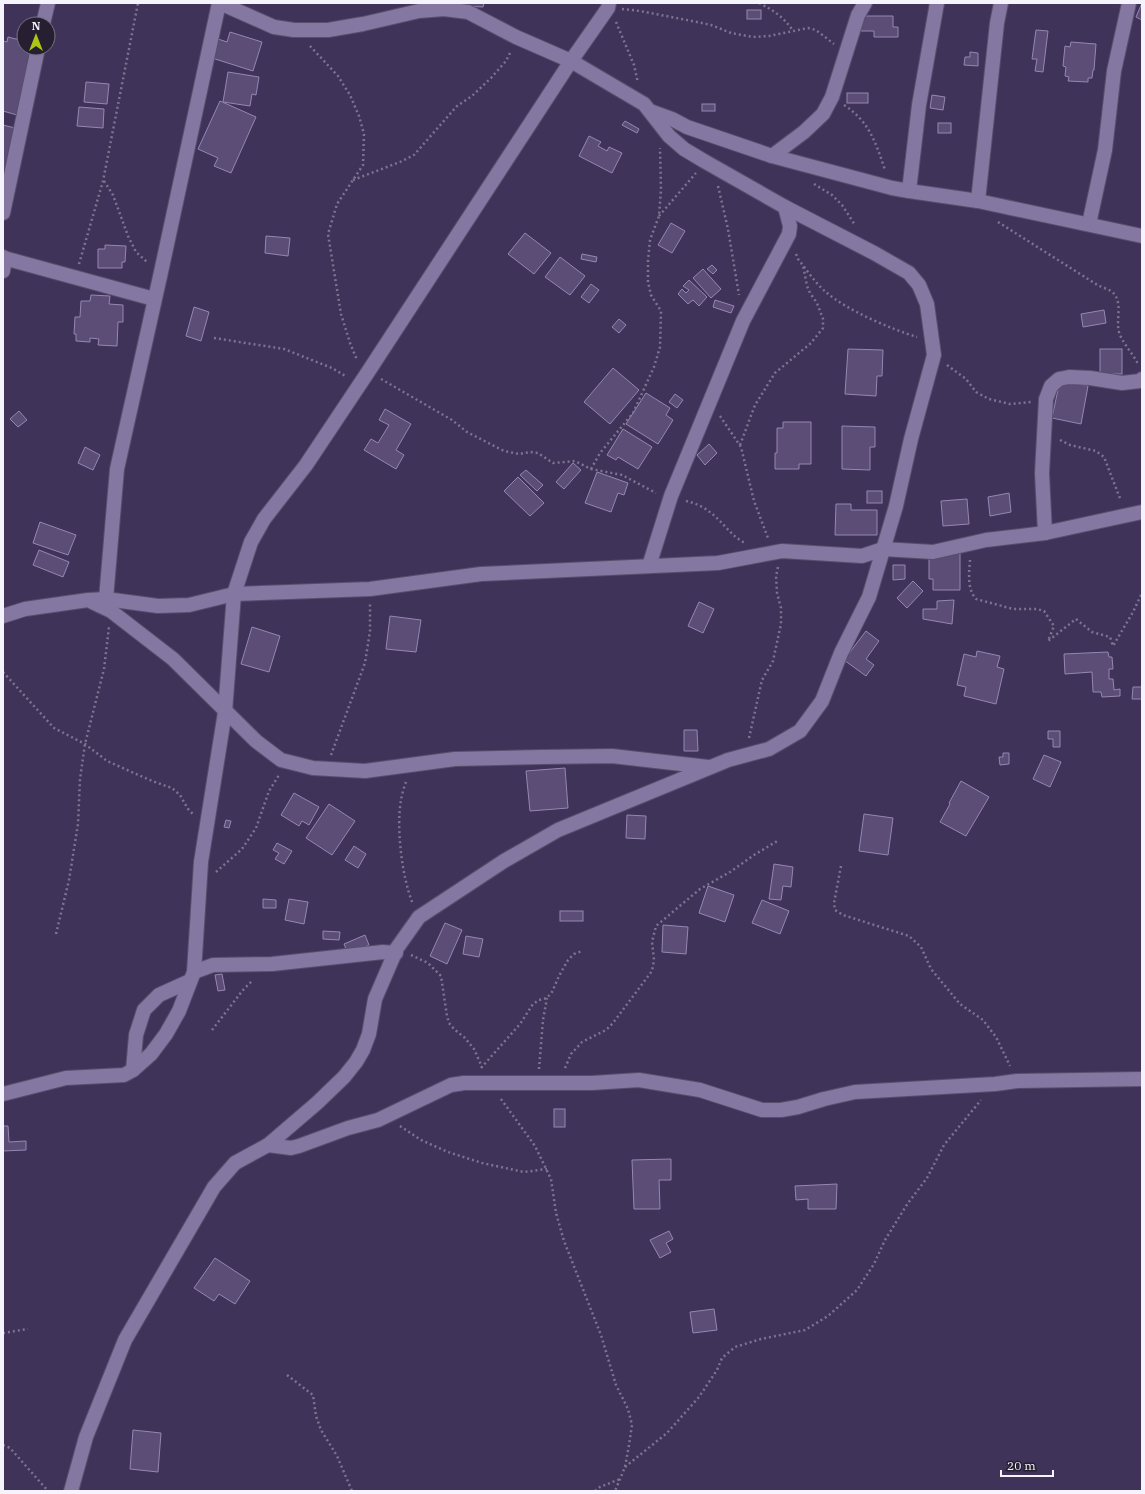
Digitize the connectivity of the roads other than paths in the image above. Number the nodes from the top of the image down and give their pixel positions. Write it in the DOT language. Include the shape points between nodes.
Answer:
graph roads {
  1 [pos="48,3"];
  2 [pos="219,3"];
  3 [pos="865,3"];
  4 [pos="936,3"];
  5 [pos="1001,3"];
  6 [pos="1129,3"];
  7 [pos="608,5"];
  8 [pos="45,16"];
  9 [pos="36,56"];
  10 [pos="571,61"];
  11 [pos="650,112"];
  12 [pos="772,156"];
  13 [pos="909,191"];
  14 [pos="978,201"];
  15 [pos="785,207"];
  16 [pos="3,213"];
  17 [pos="1089,224"];
  18 [pos="1142,236"];
  19 [pos="3,262"];
  20 [pos="154,299"];
  21 [pos="1141,373"];
  22 [pos="1142,512"];
  23 [pos="1045,533"];
  24 [pos="884,549"];
  25 [pos="649,566"];
  26 [pos="234,594"];
  27 [pos="108,605"];
  28 [pos="3,616"];
  29 [pos="225,712"];
  30 [pos="710,767"];
  31 [pos="396,951"];
  32 [pos="192,976"];
  33 [pos="133,1070"];
  34 [pos="1142,1079"];
  35 [pos="3,1094"];
  36 [pos="268,1145"];
  37 [pos="71,1491"];
  1 -- 8 [label="street"];
  2 -- 10 [label="street" via="274,27 294,30 328,30 419,11 444,9 468,12"];
  2 -- 20 [label="street"];
  3 -- 12 [label="street" via="858,16 832,97 822,114 804,132"];
  4 -- 13 [label="street" via="919,105"];
  5 -- 14 [label="street"];
  6 -- 17 [label="street" via="1114,71 1105,150"];
  7 -- 10 [label="street"];
  9 -- 16 [label="street"];
  10 -- 11 [label="street"];
  10 -- 26 [label="street" via="306,465 264,519 251,542"];
  11 -- 12 [label="street"];
  11 -- 15 [label="street" via="669,136 684,149"];
  12 -- 13 [label="street"];
  13 -- 14 [label="street"];
  14 -- 17 [label="street"];
  15 -- 24 [label="street" via="909,273 919,285 927,304 934,349"];
  15 -- 25 [label="street" via="790,226 789,234 743,321 671,496"];
  17 -- 18 [label="street"];
  19 -- 20 [label="street" via="76,277"];
  20 -- 27 [label="street" via="117,469"];
  21 -- 23 [label="street" via="1140,381 1122,383 1069,377 1059,379 1051,386 1046,399 1042,473"];
  22 -- 23 [label="street"];
  23 -- 24 [label="street" via="986,540 933,552"];
  24 -- 25 [label="street" via="862,556 774,552 718,563"];
  24 -- 30 [label="street" via="869,597 841,653 822,701 800,731 769,750"];
  25 -- 26 [label="street" via="481,574 370,589"];
  26 -- 27 [label="street" via="189,605"];
  26 -- 29 [label="street"];
  27 -- 28 [label="street" via="88,600 25,609"];
  27 -- 29 [label="street" via="173,659"];
  29 -- 30 [label="street" via="256,742 281,760 313,768 365,771 455,759 612,756"];
  29 -- 32 [label="street" via="201,862"];
  30 -- 31 [label="street" via="558,830 504,861 419,917"];
  31 -- 32 [label="street" via="272,964 213,965"];
  31 -- 36 [label="street" via="375,999 369,1034 356,1062 317,1103"];
  32 -- 33 [label="street" via="179,1011 166,1034 151,1054"];
  32 -- 33 [label="street" via="159,995 144,1010 136,1035"];
  33 -- 35 [label="street" via="115,1076 66,1078"];
  34 -- 36 [label="street" via="1017,1081 855,1092 781,1110 762,1110 700,1090 639,1080 592,1083 464,1083 451,1084 378,1120 291,1148"];
  36 -- 37 [label="street" via="236,1163 214,1187 125,1340 86,1437"];
}
